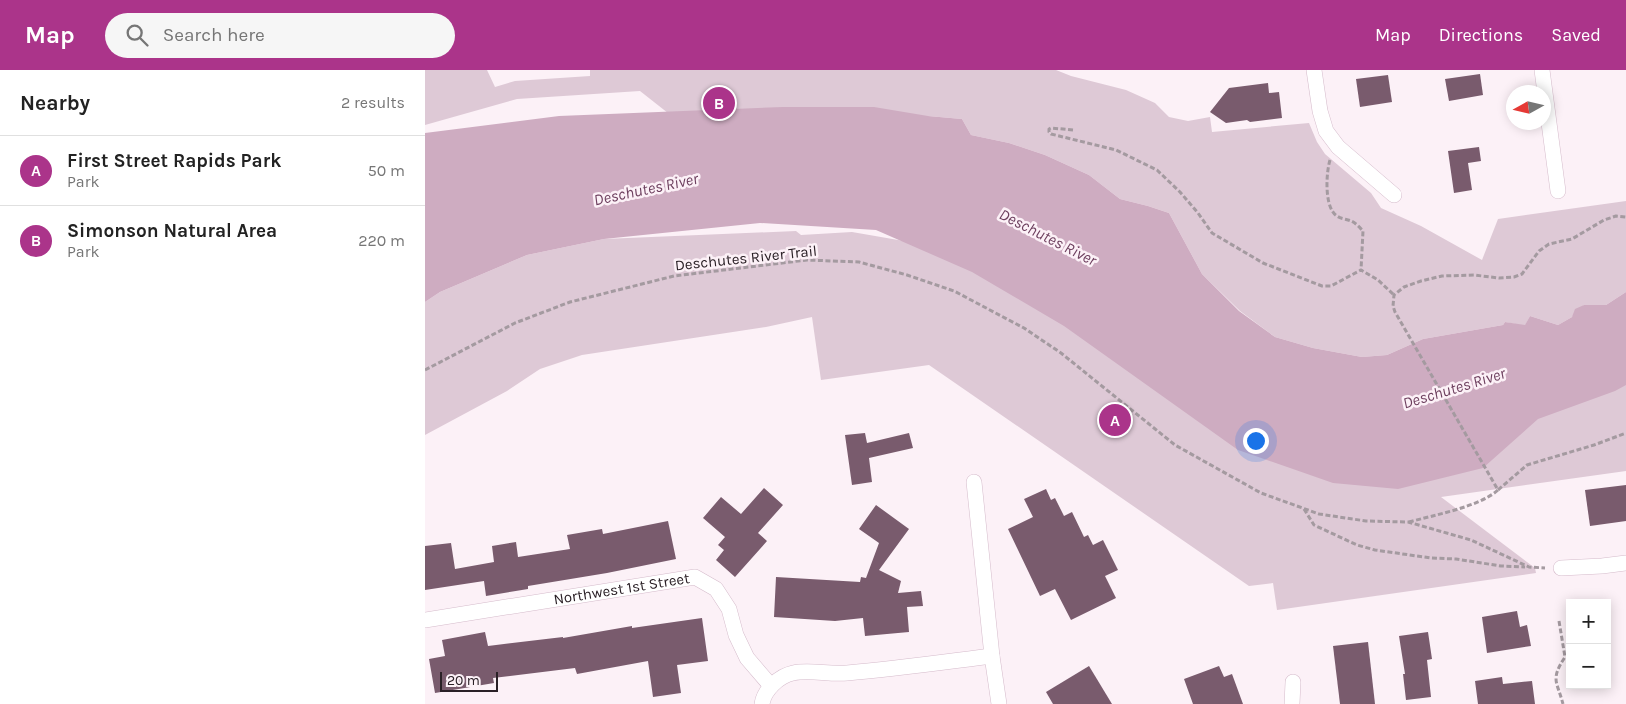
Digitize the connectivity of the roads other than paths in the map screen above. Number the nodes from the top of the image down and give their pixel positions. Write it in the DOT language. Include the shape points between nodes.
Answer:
graph roads {
  1 [pos="1315,70"];
  2 [pos="1542,70"];
  3 [pos="1558,191"];
  4 [pos="1394,195"];
  5 [pos="974,482"];
  6 [pos="1626,563"];
  7 [pos="1561,568"];
  8 [pos="425,620"];
  9 [pos="992,656"];
  10 [pos="1293,682"];
  11 [pos="771,686"];
  12 [pos="763,704"];
  13 [pos="999,704"];
  14 [pos="1293,704"];
  1 -- 4 [label="street" via="1320,111 1327,131 1338,147"];
  2 -- 3 [label="street"];
  5 -- 9 [label="street"];
  6 -- 7 [label="street"];
  8 -- 11 [label="street, Northwest 1st Street" via="695,577 716,589 729,610 735,635 747,658"];
  9 -- 11 [label="street" via="846,673 793,673"];
  9 -- 13 [label="street"];
  10 -- 14 [label="street"];
  11 -- 12 [label="street"];
}
